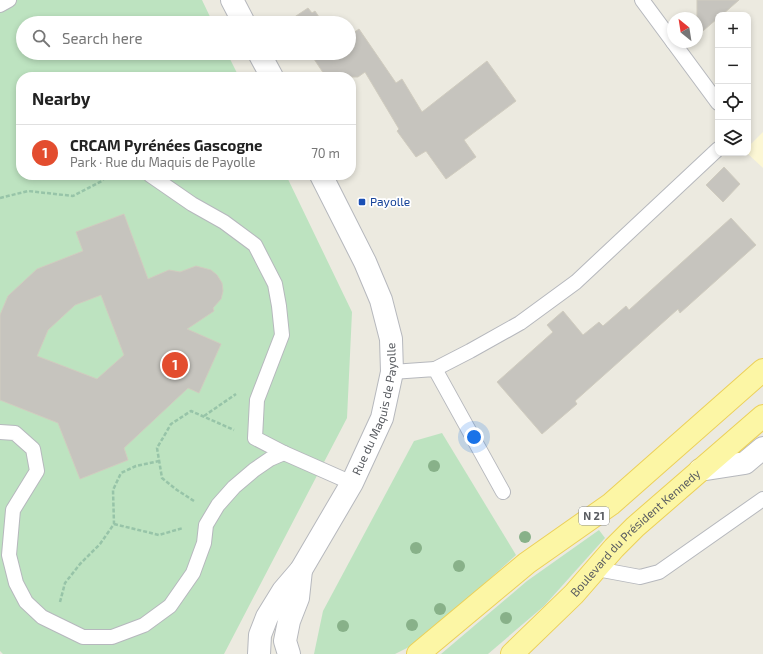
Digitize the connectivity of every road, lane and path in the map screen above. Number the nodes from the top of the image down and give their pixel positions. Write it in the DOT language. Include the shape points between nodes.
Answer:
graph roads {
  1 [pos="8,0"];
  2 [pos="232,0"];
  3 [pos="642,0"];
  4 [pos="0,5"];
  5 [pos="240,16"];
  6 [pos="667,34"];
  7 [pos="677,48"];
  8 [pos="264,60"];
  9 [pos="270,72"];
  10 [pos="715,99"];
  11 [pos="715,152"];
  12 [pos="103,180"];
  13 [pos="157,180"];
  14 [pos="324,180"];
  15 [pos="0,198"];
  16 [pos="435,369"];
  17 [pos="763,370"];
  18 [pos="392,372"];
  19 [pos="262,387"];
  20 [pos="203,416"];
  21 [pos="763,416"];
  22 [pos="0,432"];
  23 [pos="255,438"];
  24 [pos="763,448"];
  25 [pos="284,453"];
  26 [pos="159,461"];
  27 [pos="700,470"];
  28 [pos="352,483"];
  29 [pos="503,492"];
  30 [pos="763,499"];
  31 [pos="218,505"];
  32 [pos="114,524"];
  33 [pos="186,527"];
  34 [pos="597,568"];
  35 [pos="301,570"];
  36 [pos="54,623"];
  37 [pos="259,654"];
  38 [pos="289,654"];
  39 [pos="418,654"];
  40 [pos="512,654"];
  1 -- 4 [label="lane"];
  2 -- 5 [label="street"];
  3 -- 6 [label="lane"];
  7 -- 10 [label="lane"];
  8 -- 9 [label="street"];
  11 -- 16 [label="lane" via="576,282 520,323"];
  12 -- 15 [label="path" via="73,196 28,190"];
  13 -- 19 [label="lane" via="224,222 254,245 275,284 282,335"];
  14 -- 18 [label="street, Rue du Maquis de Payolle" via="381,300 391,339"];
  16 -- 18 [label="lane"];
  16 -- 29 [label="lane"];
  17 -- 39 [label="main road, N 21" via="611,504 526,562"];
  18 -- 28 [label="street, Rue du Maquis de Payolle" via="382,418"];
  19 -- 20 [label="path" via="241,391"];
  19 -- 23 [label="lane" via="257,400"];
  20 -- 23 [label="path"];
  20 -- 26 [label="path" via="191,411 171,424 157,448"];
  21 -- 27 [label="main road, Boulevard du Président Kennedy"];
  22 -- 36 [label="lane" via="15,433 33,449 37,471 13,510 9,555 16,583 26,602 42,617"];
  23 -- 25 [label="lane"];
  24 -- 27 [label="street" via="745,463"];
  25 -- 28 [label="lane"];
  25 -- 31 [label="lane" via="254,470"];
  26 -- 31 [label="path" via="162,478 176,490 203,504"];
  26 -- 32 [label="path" via="136,466 121,474 113,490"];
  27 -- 34 [label="main road, Boulevard du Président Kennedy" via="635,527"];
  28 -- 35 [label="street, Rue du Maquis de Payolle"];
  30 -- 34 [label="lane" via="659,572 640,577"];
  31 -- 36 [label="lane" via="206,525 204,543 193,573 170,606 144,625 112,636 83,638"];
  32 -- 33 [label="path" via="159,535"];
  32 -- 36 [label="path" via="65,584"];
  34 -- 40 [label="main road, Boulevard du Président Kennedy"];
  35 -- 37 [label="street, Rue du Maquis de Payolle" via="283,591 267,617 260,635"];
  35 -- 38 [label="street, Rue du Maquis de Payolle" via="298,598 289,621 286,641"];
}
